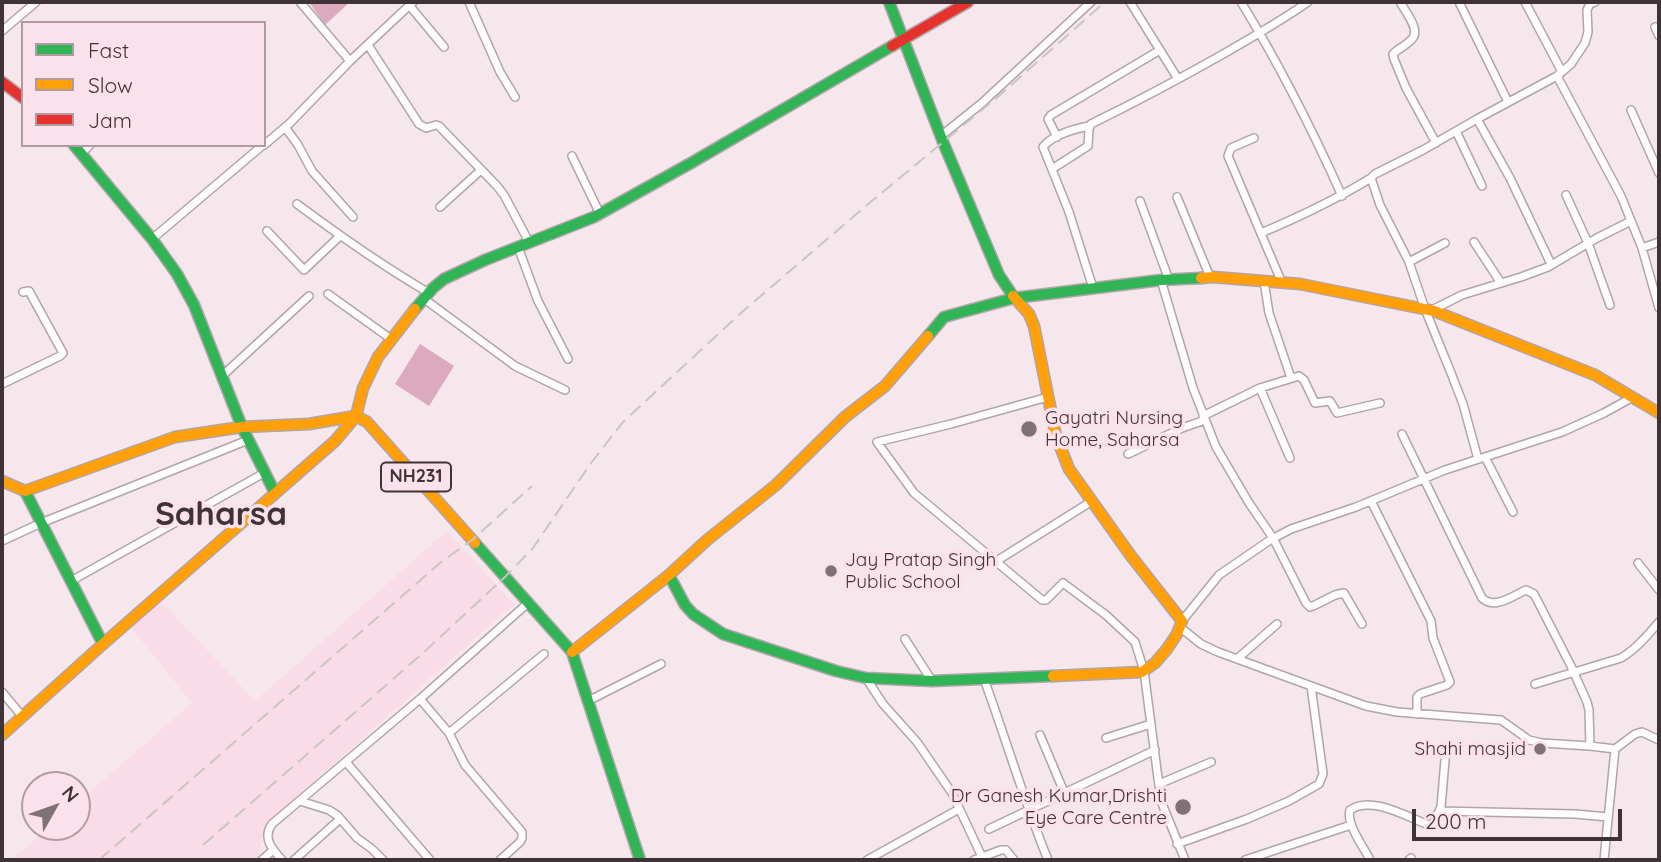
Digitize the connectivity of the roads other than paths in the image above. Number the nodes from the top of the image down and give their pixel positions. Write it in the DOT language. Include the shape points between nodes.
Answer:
graph roads {
  1 [pos="36,2"];
  2 [pos="300,2"];
  3 [pos="470,2"];
  4 [pos="889,2"];
  5 [pos="968,2"];
  6 [pos="1091,2"];
  7 [pos="1130,2"];
  8 [pos="1241,2"];
  9 [pos="1307,2"];
  10 [pos="1400,2"];
  11 [pos="1459,2"];
  12 [pos="1525,2"];
  13 [pos="1595,2"];
  14 [pos="411,4"];
  15 [pos="1655,27"];
  16 [pos="2,32"];
  17 [pos="1260,33"];
  18 [pos="1659,36"];
  19 [pos="903,39"];
  20 [pos="368,45"];
  21 [pos="444,47"];
  22 [pos="1160,50"];
  23 [pos="350,61"];
  24 [pos="1560,74"];
  25 [pos="1178,79"];
  26 [pos="2,82"];
  27 [pos="21,96"];
  28 [pos="514,97"];
  29 [pos="1508,102"];
  30 [pos="1631,110"];
  31 [pos="1478,119"];
  32 [pos="285,127"];
  33 [pos="1089,127"];
  34 [pos="1456,131"];
  35 [pos="941,136"];
  36 [pos="1057,137"];
  37 [pos="1254,138"];
  38 [pos="266,143"];
  39 [pos="1436,143"];
  40 [pos="262,147"];
  41 [pos="78,150"];
  42 [pos="572,156"];
  43 [pos="1052,169"];
  44 [pos="481,170"];
  45 [pos="1659,173"];
  46 [pos="1371,178"];
  47 [pos="1482,186"];
  48 [pos="1566,195"];
  49 [pos="1342,196"];
  50 [pos="1177,197"];
  51 [pos="1140,201"];
  52 [pos="297,204"];
  53 [pos="440,206"];
  54 [pos="600,214"];
  55 [pos="353,217"];
  56 [pos="1631,221"];
  57 [pos="267,231"];
  58 [pos="1261,233"];
  59 [pos="340,236"];
  60 [pos="152,239"];
  61 [pos="529,242"];
  62 [pos="1474,242"];
  63 [pos="1659,242"];
  64 [pos="1444,243"];
  65 [pos="1588,243"];
  66 [pos="518,247"];
  67 [pos="1642,248"];
  68 [pos="1409,262"];
  69 [pos="1551,264"];
  70 [pos="1210,277"];
  71 [pos="1165,280"];
  72 [pos="1264,281"];
  73 [pos="1282,283"];
  74 [pos="1501,283"];
  75 [pos="1093,288"];
  76 [pos="23,292"];
  77 [pos="328,293"];
  78 [pos="309,296"];
  79 [pos="426,296"];
  80 [pos="1014,298"];
  81 [pos="1610,305"];
  82 [pos="1659,308"];
  83 [pos="1428,310"];
  84 [pos="391,339"];
  85 [pos="568,359"];
  86 [pos="222,376"];
  87 [pos="1291,378"];
  88 [pos="2,384"];
  89 [pos="1260,388"];
  90 [pos="565,390"];
  91 [pos="1048,397"];
  92 [pos="1633,397"];
  93 [pos="1380,403"];
  94 [pos="1658,410"];
  95 [pos="356,415"];
  96 [pos="1204,418"];
  97 [pos="242,427"];
  98 [pos="1402,434"];
  99 [pos="248,440"];
  100 [pos="1128,454"];
  101 [pos="1290,458"];
  102 [pos="1482,458"];
  103 [pos="264,473"];
  104 [pos="1424,479"];
  105 [pos="2,481"];
  106 [pos="25,491"];
  107 [pos="275,493"];
  108 [pos="1092,501"];
  109 [pos="1371,501"];
  110 [pos="1514,512"];
  111 [pos="41,523"];
  112 [pos="1273,538"];
  113 [pos="2,541"];
  114 [pos="995,562"];
  115 [pos="1638,564"];
  116 [pos="669,575"];
  117 [pos="71,581"];
  118 [pos="1659,590"];
  119 [pos="528,603"];
  120 [pos="1659,622"];
  121 [pos="1182,624"];
  122 [pos="1277,624"];
  123 [pos="1362,624"];
  124 [pos="905,639"];
  125 [pos="103,644"];
  126 [pos="572,652"];
  127 [pos="544,654"];
  128 [pos="1237,659"];
  129 [pos="661,664"];
  130 [pos="1144,671"];
  131 [pos="1574,672"];
  132 [pos="866,678"];
  133 [pos="984,679"];
  134 [pos="932,681"];
  135 [pos="1535,684"];
  136 [pos="1311,686"];
  137 [pos="2,692"];
  138 [pos="420,699"];
  139 [pos="588,701"];
  140 [pos="1417,714"];
  141 [pos="22,716"];
  142 [pos="1151,724"];
  143 [pos="449,733"];
  144 [pos="1040,734"];
  145 [pos="2,735"];
  146 [pos="1106,738"];
  147 [pos="1659,740"];
  148 [pos="1590,746"];
  149 [pos="1615,749"];
  150 [pos="1155,750"];
  151 [pos="1445,760"];
  152 [pos="346,762"];
  153 [pos="1211,762"];
  154 [pos="1159,784"];
  155 [pos="1065,792"];
  156 [pos="300,801"];
  157 [pos="960,809"];
  158 [pos="1028,810"];
  159 [pos="1440,811"];
  160 [pos="1608,817"];
  161 [pos="340,819"];
  162 [pos="1351,825"];
  163 [pos="989,829"];
  164 [pos="1177,844"];
  165 [pos="273,850"];
  166 [pos="978,859"];
  167 [pos="262,860"];
  168 [pos="282,860"];
  169 [pos="293,860"];
  170 [pos="383,860"];
  171 [pos="430,860"];
  172 [pos="500,860"];
  173 [pos="640,860"];
  174 [pos="867,860"];
  175 [pos="1014,860"];
  176 [pos="1048,860"];
  177 [pos="1185,860"];
  178 [pos="1245,860"];
  179 [pos="1370,860"];
  180 [pos="1604,860"];
  1 -- 16 [label="street"];
  2 -- 23 [label="street"];
  3 -- 28 [label="street"];
  4 -- 19 [label="main road"];
  5 -- 19 [label="main road"];
  6 -- 35 [label="street"];
  7 -- 22 [label="street"];
  8 -- 17 [label="street"];
  9 -- 17 [label="street"];
  10 -- 39 [label="street" via="1415,34 1393,54 1394,59"];
  11 -- 29 [label="street"];
  12 -- 24 [label="street"];
  13 -- 24 [label="street" via="1587,10 1585,43"];
  14 -- 20 [label="street"];
  14 -- 21 [label="street"];
  15 -- 18 [label="street"];
  17 -- 25 [label="street"];
  17 -- 49 [label="street"];
  19 -- 35 [label="main road"];
  19 -- 54 [label="main road"];
  20 -- 23 [label="street"];
  20 -- 44 [label="street" via="419,124 439,126"];
  22 -- 25 [label="street"];
  22 -- 36 [label="street" via="1051,115 1049,123"];
  23 -- 32 [label="street"];
  24 -- 29 [label="street"];
  24 -- 56 [label="street"];
  25 -- 33 [label="street"];
  26 -- 27 [label="main road"];
  29 -- 31 [label="street"];
  30 -- 45 [label="street"];
  31 -- 34 [label="street"];
  31 -- 69 [label="street"];
  32 -- 38 [label="street"];
  32 -- 55 [label="street" via="312,171"];
  33 -- 36 [label="street"];
  33 -- 43 [label="street" via="1088,146"];
  34 -- 39 [label="street"];
  34 -- 47 [label="street"];
  35 -- 80 [label="main road" via="999,275"];
  36 -- 43 [label="street" via="1043,147"];
  37 -- 58 [label="street" via="1231,148 1228,156"];
  39 -- 46 [label="street"];
  40 -- 60 [label="street"];
  41 -- 60 [label="main road"];
  42 -- 54 [label="street"];
  43 -- 75 [label="street"];
  44 -- 53 [label="street"];
  44 -- 61 [label="street" via="503,195"];
  46 -- 49 [label="street"];
  46 -- 68 [label="street"];
  48 -- 65 [label="street"];
  49 -- 58 [label="street"];
  50 -- 70 [label="street"];
  51 -- 71 [label="street"];
  52 -- 59 [label="street"];
  54 -- 61 [label="main road"];
  56 -- 65 [label="street"];
  56 -- 67 [label="street"];
  57 -- 59 [label="street" via="304,270"];
  58 -- 73 [label="street"];
  59 -- 79 [label="street"];
  60 -- 86 [label="main road" via="194,305"];
  61 -- 66 [label="main road"];
  62 -- 74 [label="street"];
  63 -- 67 [label="street"];
  64 -- 68 [label="street"];
  65 -- 69 [label="street"];
  65 -- 81 [label="street"];
  66 -- 79 [label="main road" via="444,279"];
  66 -- 85 [label="street" via="538,301"];
  67 -- 82 [label="street"];
  68 -- 83 [label="street"];
  69 -- 74 [label="street"];
  70 -- 71 [label="main road"];
  70 -- 72 [label="main road"];
  71 -- 75 [label="main road"];
  71 -- 96 [label="street"];
  72 -- 73 [label="main road"];
  72 -- 87 [label="street" via="1269,313"];
  73 -- 83 [label="main road"];
  74 -- 83 [label="street"];
  75 -- 80 [label="main road"];
  76 -- 88 [label="street" via="29,291 63,353"];
  77 -- 84 [label="street"];
  78 -- 86 [label="street"];
  79 -- 84 [label="main road"];
  79 -- 90 [label="street" via="515,366"];
  80 -- 91 [label="main road" via="1034,326"];
  80 -- 116 [label="main road" via="944,317 885,386"];
  83 -- 92 [label="main road" via="1595,375"];
  83 -- 102 [label="street"];
  84 -- 95 [label="main road" via="363,388"];
  86 -- 97 [label="main road"];
  87 -- 89 [label="street"];
  87 -- 93 [label="street" via="1302,377 1315,404 1330,401 1337,413"];
  89 -- 96 [label="street"];
  89 -- 101 [label="street"];
  91 -- 108 [label="main road" via="1069,469"];
  91 -- 114 [label="street" via="877,442 914,493"];
  92 -- 94 [label="main road"];
  92 -- 102 [label="street" via="1562,432"];
  95 -- 97 [label="main road" via="309,424"];
  95 -- 107 [label="main road" via="335,441"];
  95 -- 119 [label="main road, NH231"];
  96 -- 100 [label="street"];
  96 -- 112 [label="street" via="1231,474"];
  97 -- 99 [label="main road"];
  97 -- 106 [label="main road" via="175,437"];
  98 -- 104 [label="street"];
  99 -- 103 [label="main road"];
  99 -- 111 [label="street"];
  102 -- 104 [label="street"];
  102 -- 110 [label="street"];
  103 -- 107 [label="main road"];
  103 -- 117 [label="street"];
  104 -- 109 [label="street"];
  104 -- 131 [label="street" via="1482,598 1496,604 1526,590 1534,594"];
  105 -- 106 [label="main road"];
  106 -- 111 [label="main road"];
  107 -- 125 [label="main road"];
  108 -- 114 [label="street"];
  108 -- 121 [label="main road"];
  109 -- 112 [label="street"];
  109 -- 140 [label="street" via="1431,621 1450,682 1420,694"];
  111 -- 113 [label="street"];
  111 -- 117 [label="main road"];
  112 -- 121 [label="street" via="1219,575"];
  112 -- 123 [label="street" via="1310,607 1345,593"];
  114 -- 130 [label="street" via="1042,600 1065,584 1130,636"];
  115 -- 118 [label="street"];
  116 -- 126 [label="main road"];
  116 -- 132 [label="main road" via="693,614 723,634"];
  117 -- 125 [label="main road"];
  119 -- 126 [label="main road, NH231"];
  119 -- 138 [label="street"];
  120 -- 131 [label="street" via="1621,658"];
  121 -- 128 [label="street" via="1201,644"];
  121 -- 130 [label="main road" via="1166,651"];
  122 -- 128 [label="street"];
  124 -- 134 [label="street"];
  125 -- 141 [label="main road"];
  126 -- 139 [label="main road, NH231"];
  127 -- 143 [label="street"];
  128 -- 136 [label="street"];
  129 -- 139 [label="street"];
  130 -- 133 [label="main road"];
  130 -- 142 [label="street"];
  131 -- 135 [label="street"];
  131 -- 148 [label="street" via="1589,710"];
  132 -- 134 [label="main road"];
  132 -- 157 [label="street" via="923,750"];
  133 -- 134 [label="main road"];
  133 -- 158 [label="street"];
  136 -- 140 [label="street" via="1366,706"];
  136 -- 164 [label="street" via="1324,774 1319,784 1279,806"];
  137 -- 141 [label="street"];
  138 -- 143 [label="street"];
  138 -- 152 [label="street"];
  139 -- 173 [label="main road, NH231"];
  140 -- 148 [label="street" via="1501,720 1529,740"];
  141 -- 145 [label="main road"];
  142 -- 146 [label="street"];
  142 -- 150 [label="street"];
  143 -- 172 [label="street" via="465,765 522,832 520,842"];
  144 -- 155 [label="street"];
  147 -- 149 [label="street" via="1642,732"];
  148 -- 149 [label="street"];
  149 -- 160 [label="street"];
  150 -- 154 [label="street"];
  150 -- 155 [label="street"];
  151 -- 159 [label="street"];
  152 -- 156 [label="street"];
  152 -- 171 [label="street"];
  153 -- 154 [label="street"];
  154 -- 164 [label="street"];
  155 -- 158 [label="street"];
  156 -- 161 [label="street" via="330,810"];
  156 -- 165 [label="street" via="268,829"];
  157 -- 166 [label="street"];
  157 -- 174 [label="street"];
  158 -- 163 [label="street"];
  158 -- 176 [label="street"];
  159 -- 160 [label="street"];
  159 -- 162 [label="street" via="1431,826 1382,807 1361,805 1350,810"];
  160 -- 180 [label="street"];
  161 -- 169 [label="street"];
  161 -- 170 [label="street"];
  162 -- 178 [label="street"];
  162 -- 179 [label="street"];
  164 -- 177 [label="street"];
  165 -- 167 [label="street"];
  165 -- 168 [label="street"];
  166 -- 175 [label="street" via="1006,850"];
}
